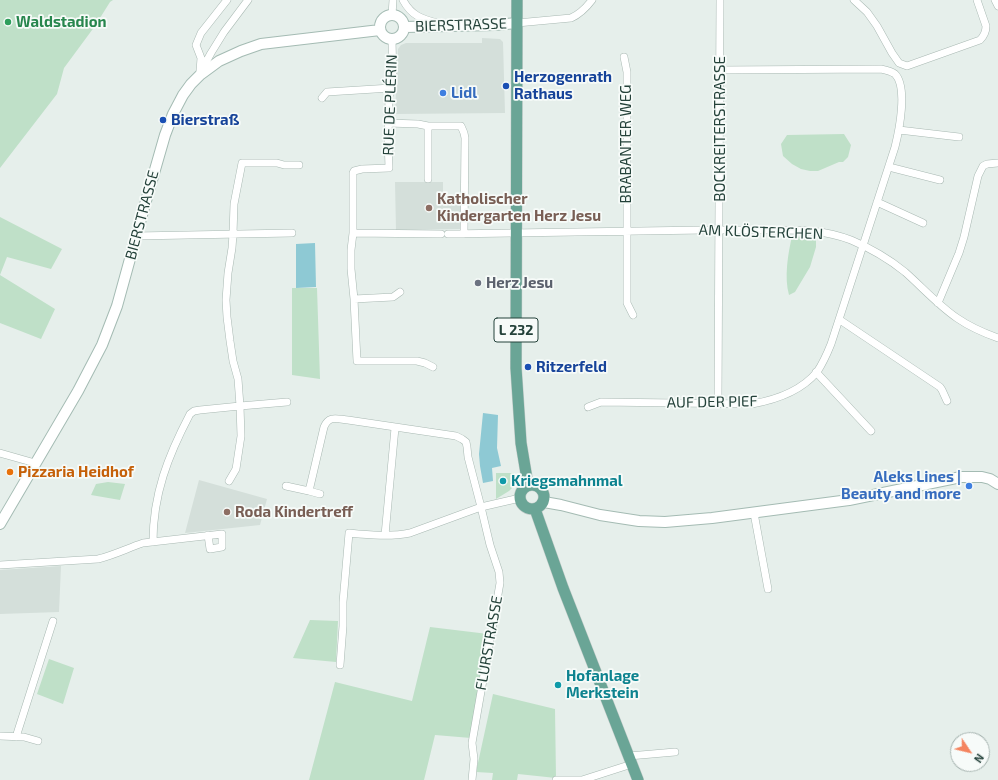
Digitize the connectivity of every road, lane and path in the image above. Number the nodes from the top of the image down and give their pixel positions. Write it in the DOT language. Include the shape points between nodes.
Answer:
graph roads {
  1 [pos="227,0"];
  2 [pos="248,0"];
  3 [pos="393,0"];
  4 [pos="403,0"];
  5 [pos="517,0"];
  6 [pos="592,0"];
  7 [pos="720,0"];
  8 [pos="854,0"];
  9 [pos="977,0"];
  10 [pos="995,0"];
  11 [pos="998,6"];
  12 [pos="392,15"];
  13 [pos="517,23"];
  14 [pos="449,26"];
  15 [pos="405,27"];
  16 [pos="380,30"];
  17 [pos="392,40"];
  18 [pos="624,57"];
  19 [pos="720,70"];
  20 [pos="200,75"];
  21 [pos="391,88"];
  22 [pos="322,98"];
  23 [pos="388,124"];
  24 [pos="428,126"];
  25 [pos="899,130"];
  26 [pos="959,137"];
  27 [pos="998,163"];
  28 [pos="299,164"];
  29 [pos="889,167"];
  30 [pos="428,179"];
  31 [pos="940,180"];
  32 [pos="877,202"];
  33 [pos="923,223"];
  34 [pos="719,230"];
  35 [pos="626,231"];
  36 [pos="292,233"];
  37 [pos="353,233"];
  38 [pos="516,233"];
  39 [pos="233,234"];
  40 [pos="464,234"];
  41 [pos="136,236"];
  42 [pos="864,245"];
  43 [pos="400,292"];
  44 [pos="354,299"];
  45 [pos="938,304"];
  46 [pos="633,315"];
  47 [pos="840,320"];
  48 [pos="998,338"];
  49 [pos="433,366"];
  50 [pos="816,372"];
  51 [pos="947,401"];
  52 [pos="287,402"];
  53 [pos="718,403"];
  54 [pos="240,406"];
  55 [pos="588,407"];
  56 [pos="395,428"];
  57 [pos="871,431"];
  58 [pos="0,453"];
  59 [pos="35,463"];
  60 [pos="229,481"];
  61 [pos="998,483"];
  62 [pos="528,485"];
  63 [pos="286,486"];
  64 [pos="309,491"];
  65 [pos="320,494"];
  66 [pos="520,498"];
  67 [pos="539,506"];
  68 [pos="481,507"];
  69 [pos="754,513"];
  70 [pos="0,524"];
  71 [pos="208,535"];
  72 [pos="385,535"];
  73 [pos="153,542"];
  74 [pos="0,566"];
  75 [pos="768,589"];
  76 [pos="53,621"];
  77 [pos="340,664"];
  78 [pos="0,736"];
  79 [pos="16,737"];
  80 [pos="38,741"];
  81 [pos="675,752"];
  82 [pos="630,760"];
  83 [pos="472,780"];
  84 [pos="556,780"];
  85 [pos="638,780"];
  1 -- 20 [label="street" via="201,34 196,45 201,58"];
  2 -- 20 [label="street" via="224,32"];
  3 -- 12 [label="street"];
  4 -- 14 [label="street" via="407,8 419,17"];
  5 -- 13 [label="main road, L 232"];
  6 -- 13 [label="street" via="571,18"];
  7 -- 19 [label="street, BOCKREITERSTRASSE"];
  8 -- 9 [label="street" via="867,12 899,63 907,66 980,40 986,26"];
  10 -- 11 [label="street"];
  12 -- 15 [label="main road" via="400,17"];
  12 -- 16 [label="main road" via="381,21"];
  13 -- 14 [label="main road, BIERSTRASSE"];
  13 -- 38 [label="main road, L 232"];
  14 -- 15 [label="main road, BIERSTRASSE"];
  15 -- 17 [label="main road" via="399,38"];
  16 -- 17 [label="main road" via="384,37"];
  16 -- 20 [label="main road, BIERSTRASSE" via="261,44 219,60"];
  17 -- 21 [label="street, RUE DE PLÉRIN" via="394,79"];
  18 -- 35 [label="street, BRABANTER WEG" via="627,72"];
  19 -- 25 [label="street, AUF DER PIEF" via="881,69 892,72 898,78 901,93"];
  19 -- 34 [label="street, BOCKREITERSTRASSE"];
  20 -- 41 [label="main road, BIERSTRASSE" via="183,95 170,123"];
  21 -- 22 [label="street" via="327,92"];
  21 -- 23 [label="street, RUE DE PLÉRIN"];
  23 -- 24 [label="street"];
  23 -- 37 [label="street, RUE DE PLÉRIN" via="388,168 358,169 353,174"];
  24 -- 30 [label="street"];
  24 -- 40 [label="street" via="461,126 464,133"];
  25 -- 26 [label="street"];
  25 -- 29 [label="street, AUF DER PIEF"];
  27 -- 45 [label="street" via="987,164 978,176 959,253"];
  28 -- 39 [label="street" via="242,163 234,204"];
  29 -- 31 [label="street"];
  29 -- 32 [label="street, AUF DER PIEF"];
  32 -- 33 [label="street"];
  32 -- 42 [label="street, AUF DER PIEF"];
  34 -- 35 [label="street, AM KLÖSTERCHEN"];
  34 -- 42 [label="street, AM KLÖSTERCHEN" via="819,231"];
  34 -- 53 [label="street, BOCKREITERSTRASSE"];
  35 -- 38 [label="street, AM KLÖSTERCHEN"];
  35 -- 46 [label="street, BRABANTER WEG" via="626,303"];
  36 -- 39 [label="street"];
  37 -- 40 [label="street, AM KLÖSTERCHEN"];
  37 -- 44 [label="street" via="351,269"];
  38 -- 40 [label="street, AM KLÖSTERCHEN"];
  38 -- 62 [label="main road, L 232" via="516,384"];
  39 -- 41 [label="street"];
  39 -- 54 [label="street" via="226,300"];
  41 -- 59 [label="main road, BIERSTRASSE" via="118,306 102,345"];
  42 -- 45 [label="street, AM KLÖSTERCHEN" via="905,272"];
  42 -- 47 [label="street, AUF DER PIEF"];
  43 -- 44 [label="street" via="393,297"];
  44 -- 49 [label="street" via="357,361 417,361"];
  45 -- 48 [label="street, AM KLÖSTERCHEN" via="967,324"];
  47 -- 50 [label="street, AUF DER PIEF"];
  47 -- 51 [label="street" via="940,387"];
  50 -- 53 [label="street, AUF DER PIEF" via="805,383 781,397 752,404"];
  50 -- 57 [label="street"];
  52 -- 54 [label="street"];
  53 -- 55 [label="street, AUF DER PIEF" via="601,402"];
  54 -- 60 [label="street" via="239,452 236,469"];
  54 -- 73 [label="street" via="200,410 190,414 176,441 157,498"];
  56 -- 64 [label="street, FLURSTRASSE" via="348,420 328,420 324,427"];
  56 -- 68 [label="street, FLURSTRASSE" via="456,436 466,442"];
  56 -- 72 [label="street"];
  58 -- 59 [label="street"];
  59 -- 70 [label="main road, BIERSTRASSE"];
  61 -- 69 [label="main road" via="982,477 960,477 849,500"];
  62 -- 66 [label="main road" via="522,490"];
  62 -- 67 [label="main road" via="536,485 542,490 545,498"];
  63 -- 64 [label="street"];
  64 -- 65 [label="street"];
  66 -- 67 [label="main road" via="523,506 531,509"];
  66 -- 68 [label="street"];
  67 -- 69 [label="main road" via="561,505 600,515 648,521"];
  67 -- 82 [label="main road" via="563,588"];
  68 -- 72 [label="street" via="410,533"];
  68 -- 83 [label="street, FLURSTRASSE" via="500,584 472,743"];
  69 -- 75 [label="street"];
  71 -- 73 [label="street"];
  72 -- 77 [label="street" via="349,533"];
  73 -- 74 [label="street" via="98,559"];
  76 -- 79 [label="street"];
  78 -- 79 [label="street"];
  79 -- 80 [label="street"];
  81 -- 82 [label="street"];
  82 -- 84 [label="street" via="582,780"];
  82 -- 85 [label="main road"];
}
